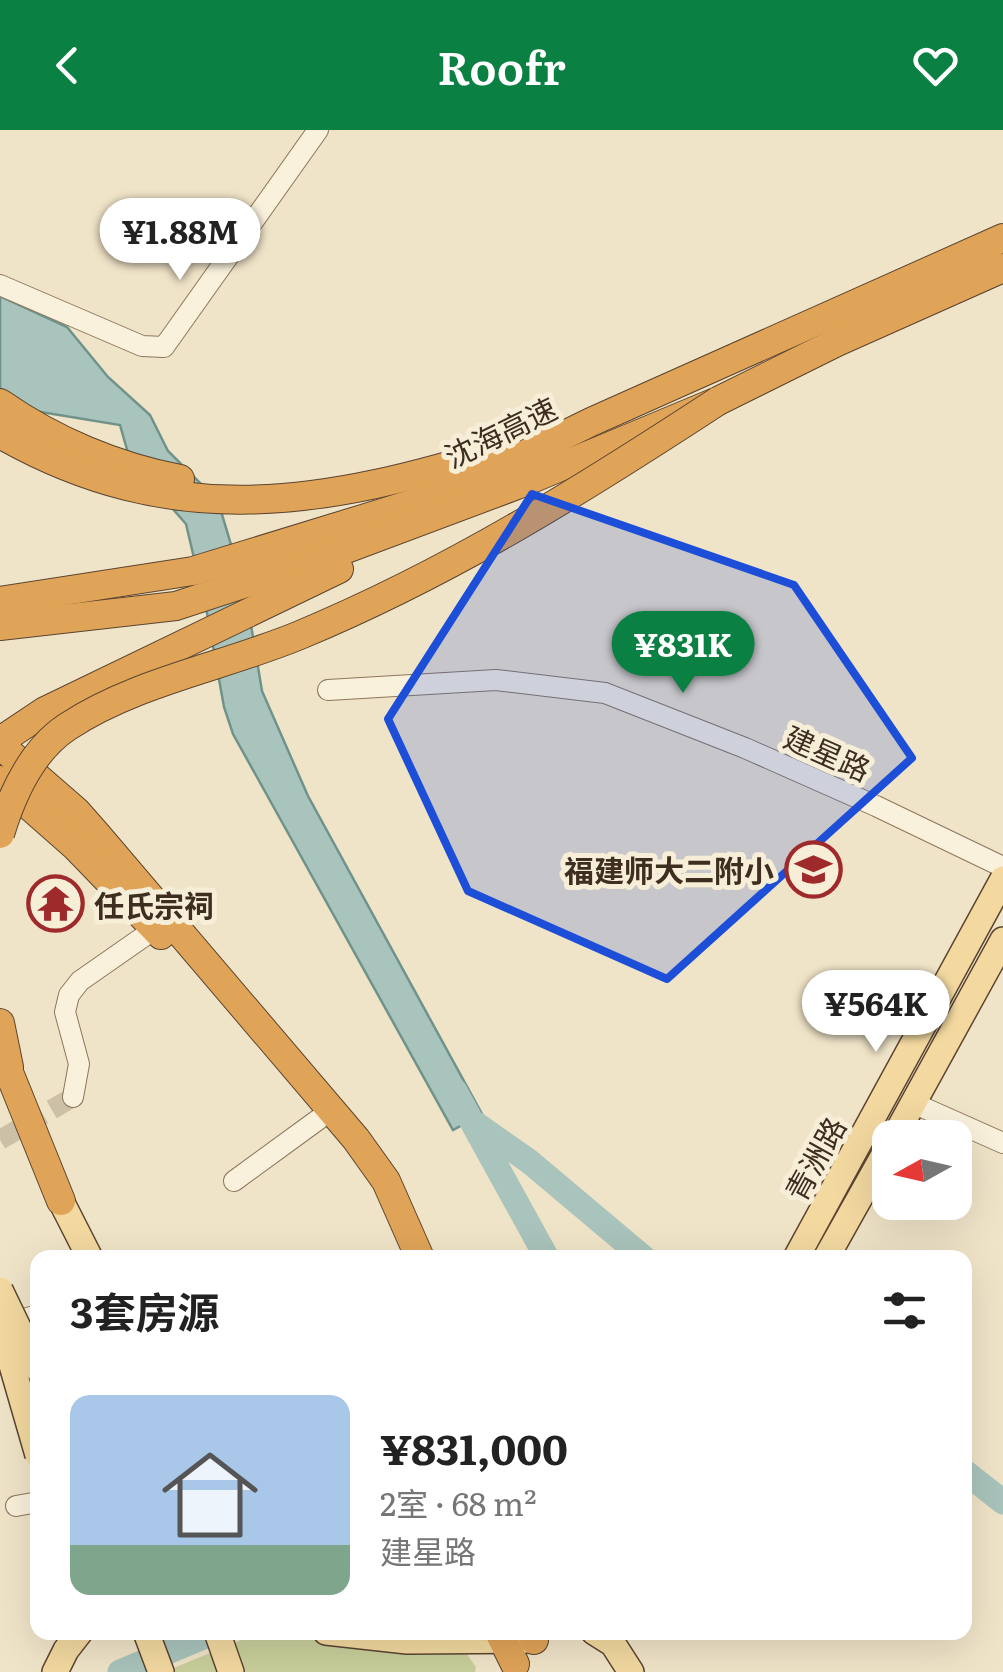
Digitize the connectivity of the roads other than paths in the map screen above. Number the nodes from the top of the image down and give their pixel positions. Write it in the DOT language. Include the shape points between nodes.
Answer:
graph roads {
  1 [pos="318,130"];
  2 [pos="1003,238"];
  3 [pos="1003,268"];
  4 [pos="0,286"];
  5 [pos="718,401"];
  6 [pos="0,403"];
  7 [pos="591,422"];
  8 [pos="0,434"];
  9 [pos="517,485"];
  10 [pos="336,494"];
  11 [pos="0,601"];
  12 [pos="0,626"];
  13 [pos="328,690"];
  14 [pos="0,743"];
  15 [pos="0,780"];
  16 [pos="0,834"];
  17 [pos="1003,867"];
  18 [pos="1003,879"];
  19 [pos="156,928"];
  20 [pos="1003,940"];
  21 [pos="0,1023"];
  22 [pos="908,1054"];
  23 [pos="5,1062"];
  24 [pos="932,1068"];
  25 [pos="73,1096"];
  26 [pos="913,1103"];
  27 [pos="319,1119"];
  28 [pos="904,1120"];
  29 [pos="1003,1143"];
  30 [pos="872,1176"];
  31 [pos="234,1181"];
  32 [pos="61,1201"];
  33 [pos="76,1250"];
  34 [pos="86,1250"];
  35 [pos="396,1250"];
  36 [pos="416,1250"];
  37 [pos="800,1250"];
  38 [pos="831,1250"];
  39 [pos="0,1290"];
  40 [pos="30,1317"];
  41 [pos="0,1324"];
  42 [pos="30,1352"];
  43 [pos="30,1427"];
  44 [pos="53,1640"];
  45 [pos="74,1640"];
  46 [pos="149,1640"];
  47 [pos="220,1640"];
  48 [pos="398,1640"];
  49 [pos="607,1640"];
  50 [pos="634,1640"];
  51 [pos="523,1642"];
  52 [pos="632,1670"];
  53 [pos="53,1672"];
  54 [pos="161,1672"];
  55 [pos="231,1672"];
  1 -- 4 [label="street" via="164,347 142,346"];
  2 -- 7 [label="highway, 沈海高速"];
  3 -- 5 [label="highway, 沈海高速"];
  5 -- 9 [label="highway, 沈海高速, bridge"];
  5 -- 16 [label="highway, bridge" via="477,550 300,635 114,700 63,729 31,761"];
  6 -- 10 [label="highway" via="61,440 166,476"];
  7 -- 10 [label="highway" via="413,478"];
  7 -- 11 [label="highway, 沈海高速" via="444,494 192,571"];
  8 -- 10 [label="highway" via="51,461 190,498"];
  9 -- 12 [label="highway, 沈海高速" via="176,606"];
  9 -- 14 [label="highway" via="45,711"];
  13 -- 17 [label="street, 建星路" via="496,680 605,693 778,762"];
  14 -- 36 [label="highway" via="87,824 356,1139 392,1194"];
  15 -- 19 [label="highway"];
  18 -- 22 [label="main road, 青洲路"];
  19 -- 25 [label="street" via="70,996 65,1012 79,1064"];
  19 -- 27 [label="highway"];
  20 -- 24 [label="main road, 青洲路"];
  21 -- 23 [label="highway"];
  22 -- 24 [label="main road"];
  22 -- 37 [label="main road, 青洲路"];
  23 -- 32 [label="highway"];
  24 -- 26 [label="main road, 青洲路"];
  26 -- 28 [label="main road, 青洲路"];
  26 -- 29 [label="street"];
  27 -- 31 [label="street"];
  27 -- 35 [label="highway" via="365,1179"];
  30 -- 38 [label="main road, 青洲路"];
  32 -- 33 [label="main road"];
  32 -- 34 [label="main road"];
  39 -- 42 [label="main road, bridge"];
  40 -- 41 [label="street"];
  41 -- 43 [label="main road, bridge"];
  44 -- 53 [label="main road"];
  45 -- 53 [label="main road"];
  46 -- 54 [label="main road"];
  47 -- 55 [label="main road"];
  48 -- 51 [label="main road"];
  49 -- 52 [label="main road"];
  50 -- 52 [label="main road"];
}
